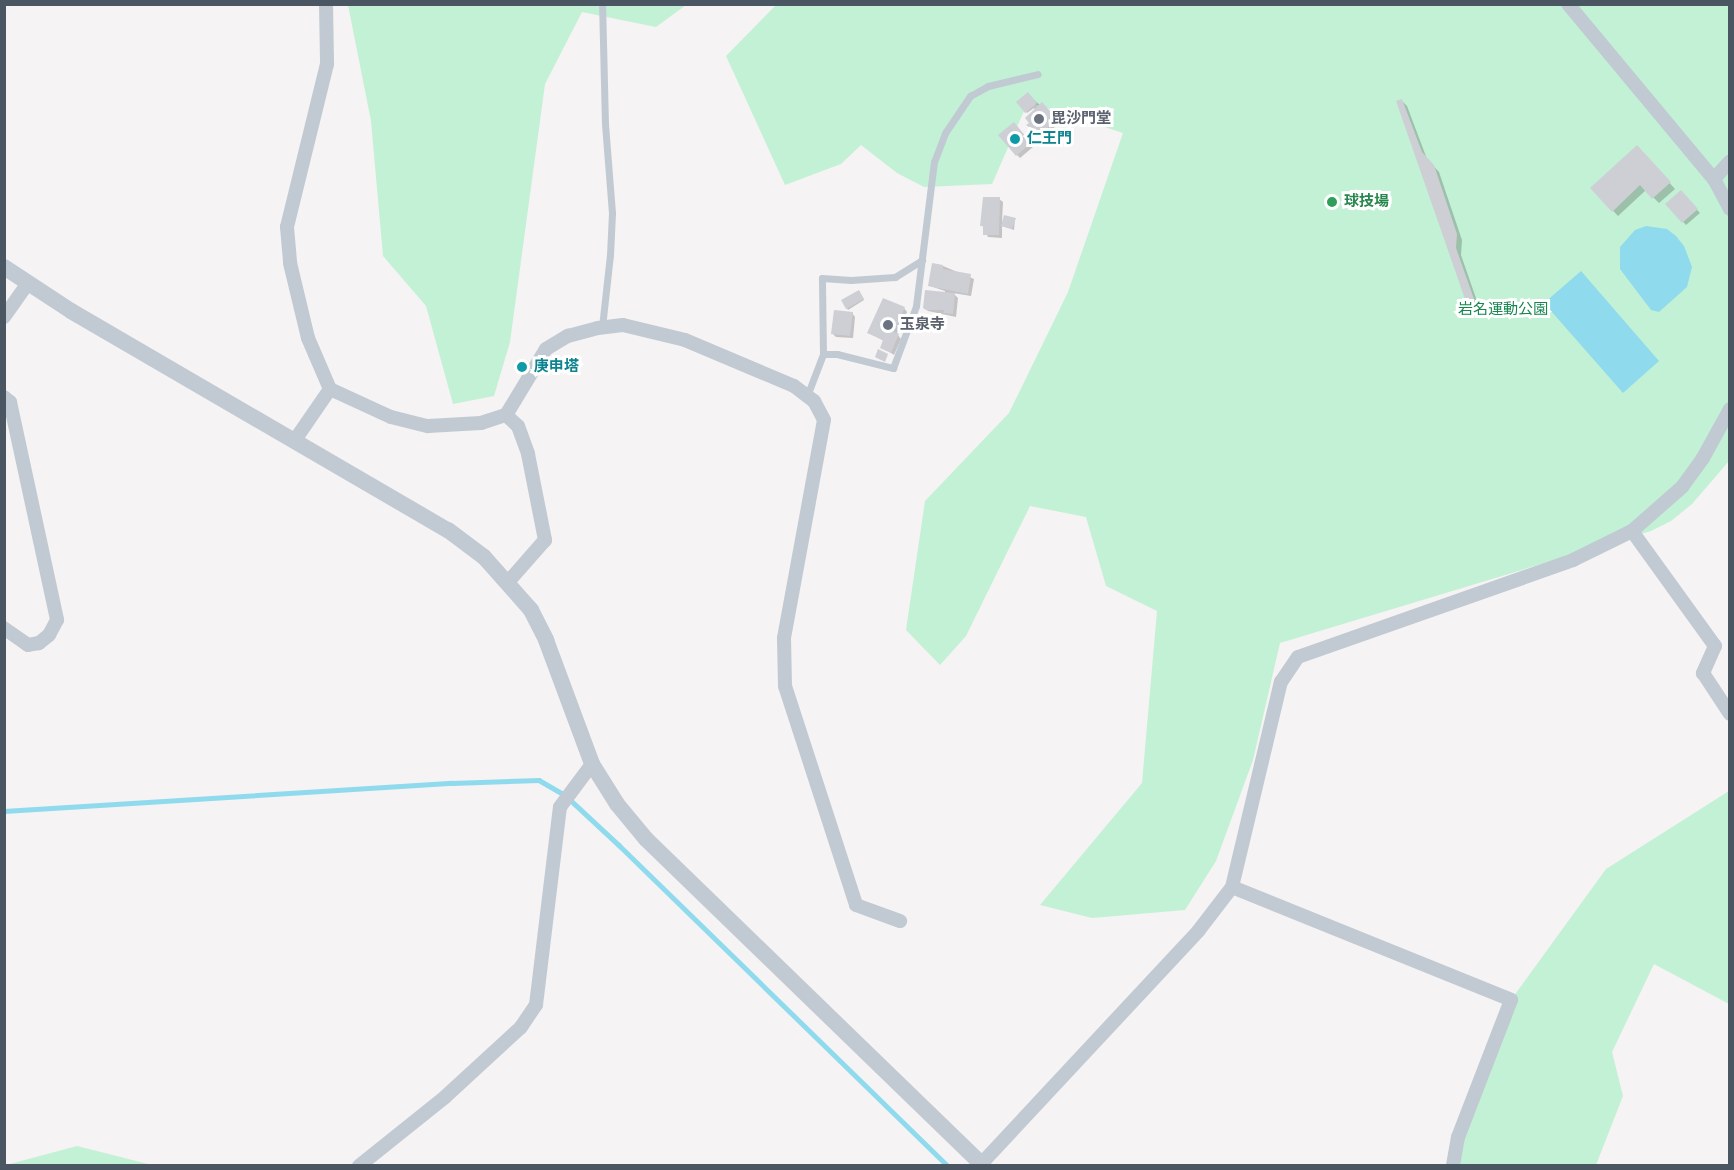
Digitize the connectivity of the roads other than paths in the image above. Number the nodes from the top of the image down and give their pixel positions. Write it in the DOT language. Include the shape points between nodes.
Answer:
graph roads {
  1 [pos="326,4"];
  2 [pos="602,4"];
  3 [pos="1568,4"];
  4 [pos="1038,74"];
  5 [pos="1730,161"];
  6 [pos="1714,179"];
  7 [pos="1730,209"];
  8 [pos="922,260"];
  9 [pos="4,267"];
  10 [pos="28,283"];
  11 [pos="4,317"];
  12 [pos="602,327"];
  13 [pos="823,354"];
  14 [pos="330,389"];
  15 [pos="807,396"];
  16 [pos="4,397"];
  17 [pos="1730,409"];
  18 [pos="506,415"];
  19 [pos="295,440"];
  20 [pos="1632,531"];
  21 [pos="508,582"];
  22 [pos="4,628"];
  23 [pos="1730,714"];
  24 [pos="592,764"];
  25 [pos="1232,886"];
  26 [pos="900,921"];
  27 [pos="983,1164"];
  28 [pos="358,1166"];
  29 [pos="1453,1166"];
  1 -- 14 [label="street" via="327,64 287,227 290,263 308,338"];
  2 -- 12 [label="lane" via="612,213"];
  3 -- 6 [label="street"];
  4 -- 8 [label="lane" via="988,86 970,96 945,133 934,162"];
  5 -- 6 [label="street"];
  6 -- 7 [label="street"];
  8 -- 13 [label="lane" via="895,277 822,278"];
  8 -- 13 [label="lane" via="916,306 893,368"];
  9 -- 10 [label="street"];
  10 -- 11 [label="street"];
  10 -- 19 [label="street"];
  12 -- 15 [label="street" via="623,325 685,340 794,386"];
  12 -- 18 [label="street" via="568,336 546,349"];
  13 -- 15 [label="lane"];
  14 -- 18 [label="street" via="391,417 428,426 481,423"];
  14 -- 19 [label="street"];
  15 -- 26 [label="street" via="824,420 784,638 785,687 856,905"];
  16 -- 22 [label="street" via="10,402 57,620 50,635 28,645"];
  17 -- 20 [label="street" via="1703,459 1682,487"];
  18 -- 21 [label="street" via="518,426 528,454 545,540"];
  19 -- 21 [label="street" via="448,530 484,557"];
  20 -- 23 [label="street" via="1715,646 1703,672"];
  20 -- 25 [label="street" via="1573,560 1298,657 1281,682"];
  21 -- 24 [label="street" via="531,610 546,640"];
  24 -- 27 [label="street" via="645,839"];
  24 -- 28 [label="street" via="560,807 536,1005 521,1027 454,1089"];
  25 -- 27 [label="street" via="1199,930"];
  25 -- 29 [label="street" via="1511,1000 1458,1137"];
}
